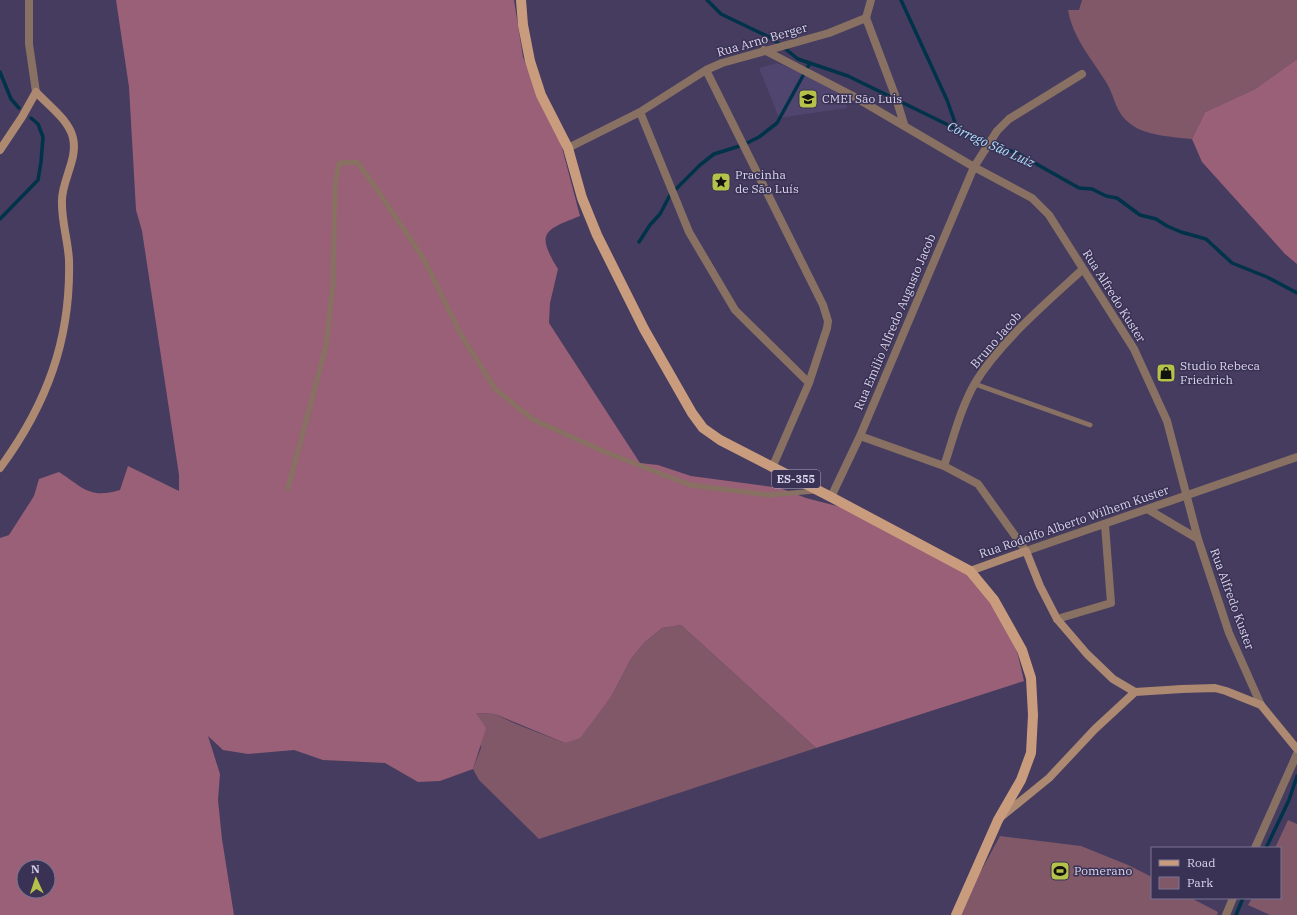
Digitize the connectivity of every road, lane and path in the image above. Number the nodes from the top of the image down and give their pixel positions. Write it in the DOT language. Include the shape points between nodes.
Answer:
graph roads {
  1 [pos="29,0"];
  2 [pos="521,0"];
  3 [pos="871,0"];
  4 [pos="866,18"];
  5 [pos="764,50"];
  6 [pos="706,70"];
  7 [pos="1082,74"];
  8 [pos="36,92"];
  9 [pos="640,112"];
  10 [pos="904,124"];
  11 [pos="568,148"];
  12 [pos="0,150"];
  13 [pos="974,167"];
  14 [pos="1082,270"];
  15 [pos="809,383"];
  16 [pos="975,384"];
  17 [pos="1090,425"];
  18 [pos="860,436"];
  19 [pos="1297,457"];
  20 [pos="944,466"];
  21 [pos="0,468"];
  22 [pos="772,468"];
  23 [pos="288,488"];
  24 [pos="818,490"];
  25 [pos="1186,496"];
  26 [pos="831,497"];
  27 [pos="1149,510"];
  28 [pos="1105,525"];
  29 [pos="1198,539"];
  30 [pos="1026,551"];
  31 [pos="970,571"];
  32 [pos="1057,619"];
  33 [pos="1135,692"];
  34 [pos="1261,705"];
  35 [pos="1297,749"];
  36 [pos="1297,754"];
  37 [pos="998,820"];
  38 [pos="1256,847"];
  39 [pos="1233,899"];
  40 [pos="956,915"];
  41 [pos="1226,915"];
  1 -- 8 [label="street" via="29,44"];
  2 -- 11 [label="main road, ES-355" via="530,61 541,95"];
  3 -- 4 [label="street"];
  4 -- 5 [label="street, Rua Arno Berger" via="830,33"];
  4 -- 10 [label="street"];
  5 -- 6 [label="street, Rua Arno Berger"];
  5 -- 10 [label="street, Rua Alfredo Kuster"];
  6 -- 9 [label="street, Rua Arno Berger"];
  6 -- 15 [label="street" via="826,314 827,328"];
  7 -- 13 [label="street, Rua Emilio Alfredo Augusto Jacob" via="1016,114 997,131"];
  8 -- 12 [label="street"];
  8 -- 21 [label="street" via="67,125 73,137 70,169 62,189 61,212 69,257 67,313 61,342 35,415"];
  9 -- 11 [label="street, Rua Arno Berger"];
  9 -- 15 [label="street" via="689,232 735,310"];
  10 -- 13 [label="street, Rua Alfredo Kuster"];
  11 -- 22 [label="main road, ES-355" via="582,198 597,235 644,329 692,413 703,428 720,440"];
  13 -- 14 [label="street, Rua Alfredo Kuster" via="1042,206 1059,229"];
  13 -- 18 [label="street, Rua Emilio Alfredo Augusto Jacob"];
  14 -- 16 [label="street, Bruno Jacob" via="1033,315 989,362"];
  14 -- 25 [label="street, Rua Alfredo Kuster" via="1134,350 1167,421"];
  15 -- 22 [label="street"];
  16 -- 17 [label="lane"];
  16 -- 20 [label="street, Bruno Jacob"];
  18 -- 20 [label="street"];
  18 -- 26 [label="street, Rua Emilio Alfredo Augusto Jacob"];
  19 -- 25 [label="street, Rua Rodolfo Alberto Wilhem Kuster"];
  20 -- 30 [label="street" via="978,484"];
  22 -- 24 [label="main road, ES-355"];
  23 -- 24 [label="lane" via="326,346 333,284 335,185 339,163 357,162 424,259 461,335 496,390 534,420 605,452 690,485 769,496"];
  24 -- 26 [label="main road, ES-355"];
  25 -- 27 [label="street, Rua Rodolfo Alberto Wilhem Kuster"];
  25 -- 29 [label="street, Rua Alfredo Kuster"];
  26 -- 31 [label="main road, ES-355"];
  27 -- 28 [label="street, Rua Rodolfo Alberto Wilhem Kuster"];
  27 -- 29 [label="street"];
  28 -- 30 [label="street, Rua Rodolfo Alberto Wilhem Kuster"];
  28 -- 32 [label="street" via="1111,603"];
  29 -- 34 [label="street, Rua Alfredo Kuster" via="1229,633"];
  30 -- 31 [label="street, Rua Rodolfo Alberto Wilhem Kuster"];
  30 -- 32 [label="street"];
  31 -- 37 [label="main road, ES-355" via="1003,615 1022,650 1031,678 1031,753 1021,780"];
  32 -- 33 [label="street" via="1113,680"];
  33 -- 34 [label="street" via="1215,688"];
  33 -- 37 [label="street" via="1095,729 1049,778"];
  34 -- 35 [label="street"];
  36 -- 38 [label="street"];
  37 -- 40 [label="main road, ES-355"];
  39 -- 41 [label="street"];
}
